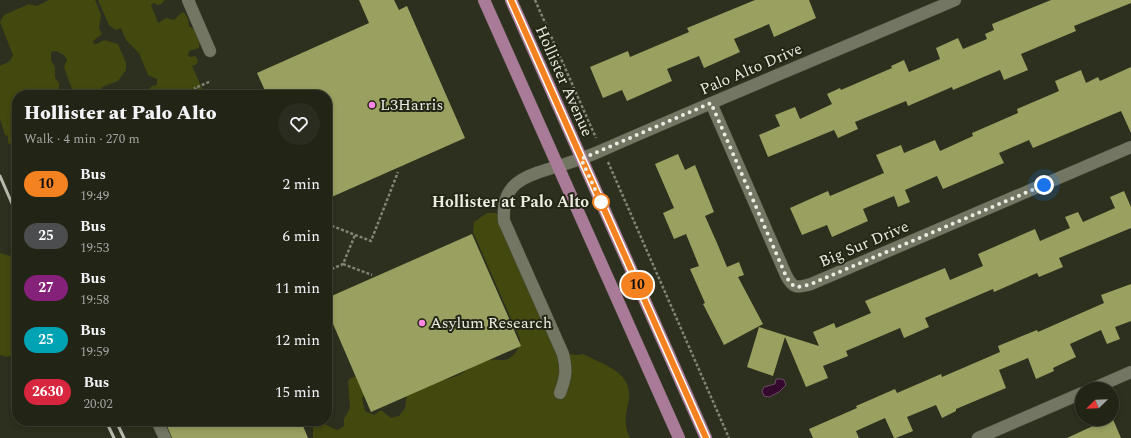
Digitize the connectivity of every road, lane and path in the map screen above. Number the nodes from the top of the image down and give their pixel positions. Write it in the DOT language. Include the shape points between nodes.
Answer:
graph roads {
  1 [pos="188,0"];
  2 [pos="484,0"];
  3 [pos="511,0"];
  4 [pos="534,0"];
  5 [pos="955,0"];
  6 [pos="210,51"];
  7 [pos="211,81"];
  8 [pos="196,90"];
  9 [pos="711,103"];
  10 [pos="597,140"];
  11 [pos="1131,148"];
  12 [pos="581,159"];
  13 [pos="608,163"];
  14 [pos="558,166"];
  15 [pos="398,172"];
  16 [pos="332,226"];
  17 [pos="355,235"];
  18 [pos="344,264"];
  19 [pos="332,269"];
  20 [pos="372,275"];
  21 [pos="1131,372"];
  22 [pos="1108,382"];
  23 [pos="560,392"];
  24 [pos="1075,396"];
  25 [pos="159,426"];
  26 [pos="164,438"];
  27 [pos="679,438"];
  28 [pos="706,438"];
  29 [pos="729,438"];
  30 [pos="978,438"];
  1 -- 6 [label="street"];
  2 -- 14 [label="main road"];
  3 -- 12 [label="main road, Hollister Avenue"];
  4 -- 10 [label="path"];
  5 -- 9 [label="street, Palo Alto Drive"];
  7 -- 8 [label="path" via="195,88"];
  9 -- 11 [label="street, Big Sur Drive" via="786,276 795,287 811,284"];
  9 -- 12 [label="street, Palo Alto Drive"];
  12 -- 14 [label="street, Palo Alto Drive"];
  12 -- 28 [label="main road, Hollister Avenue"];
  13 -- 29 [label="path"];
  14 -- 23 [label="street, Palo Alto Drive" via="519,182 511,189 503,209 504,221 563,354 566,379"];
  14 -- 27 [label="main road"];
  15 -- 17 [label="path" via="371,240"];
  16 -- 17 [label="path"];
  17 -- 18 [label="path"];
  18 -- 19 [label="path"];
  18 -- 20 [label="path"];
  21 -- 22 [label="street"];
  24 -- 30 [label="street"];
  25 -- 26 [label="street"];
}
